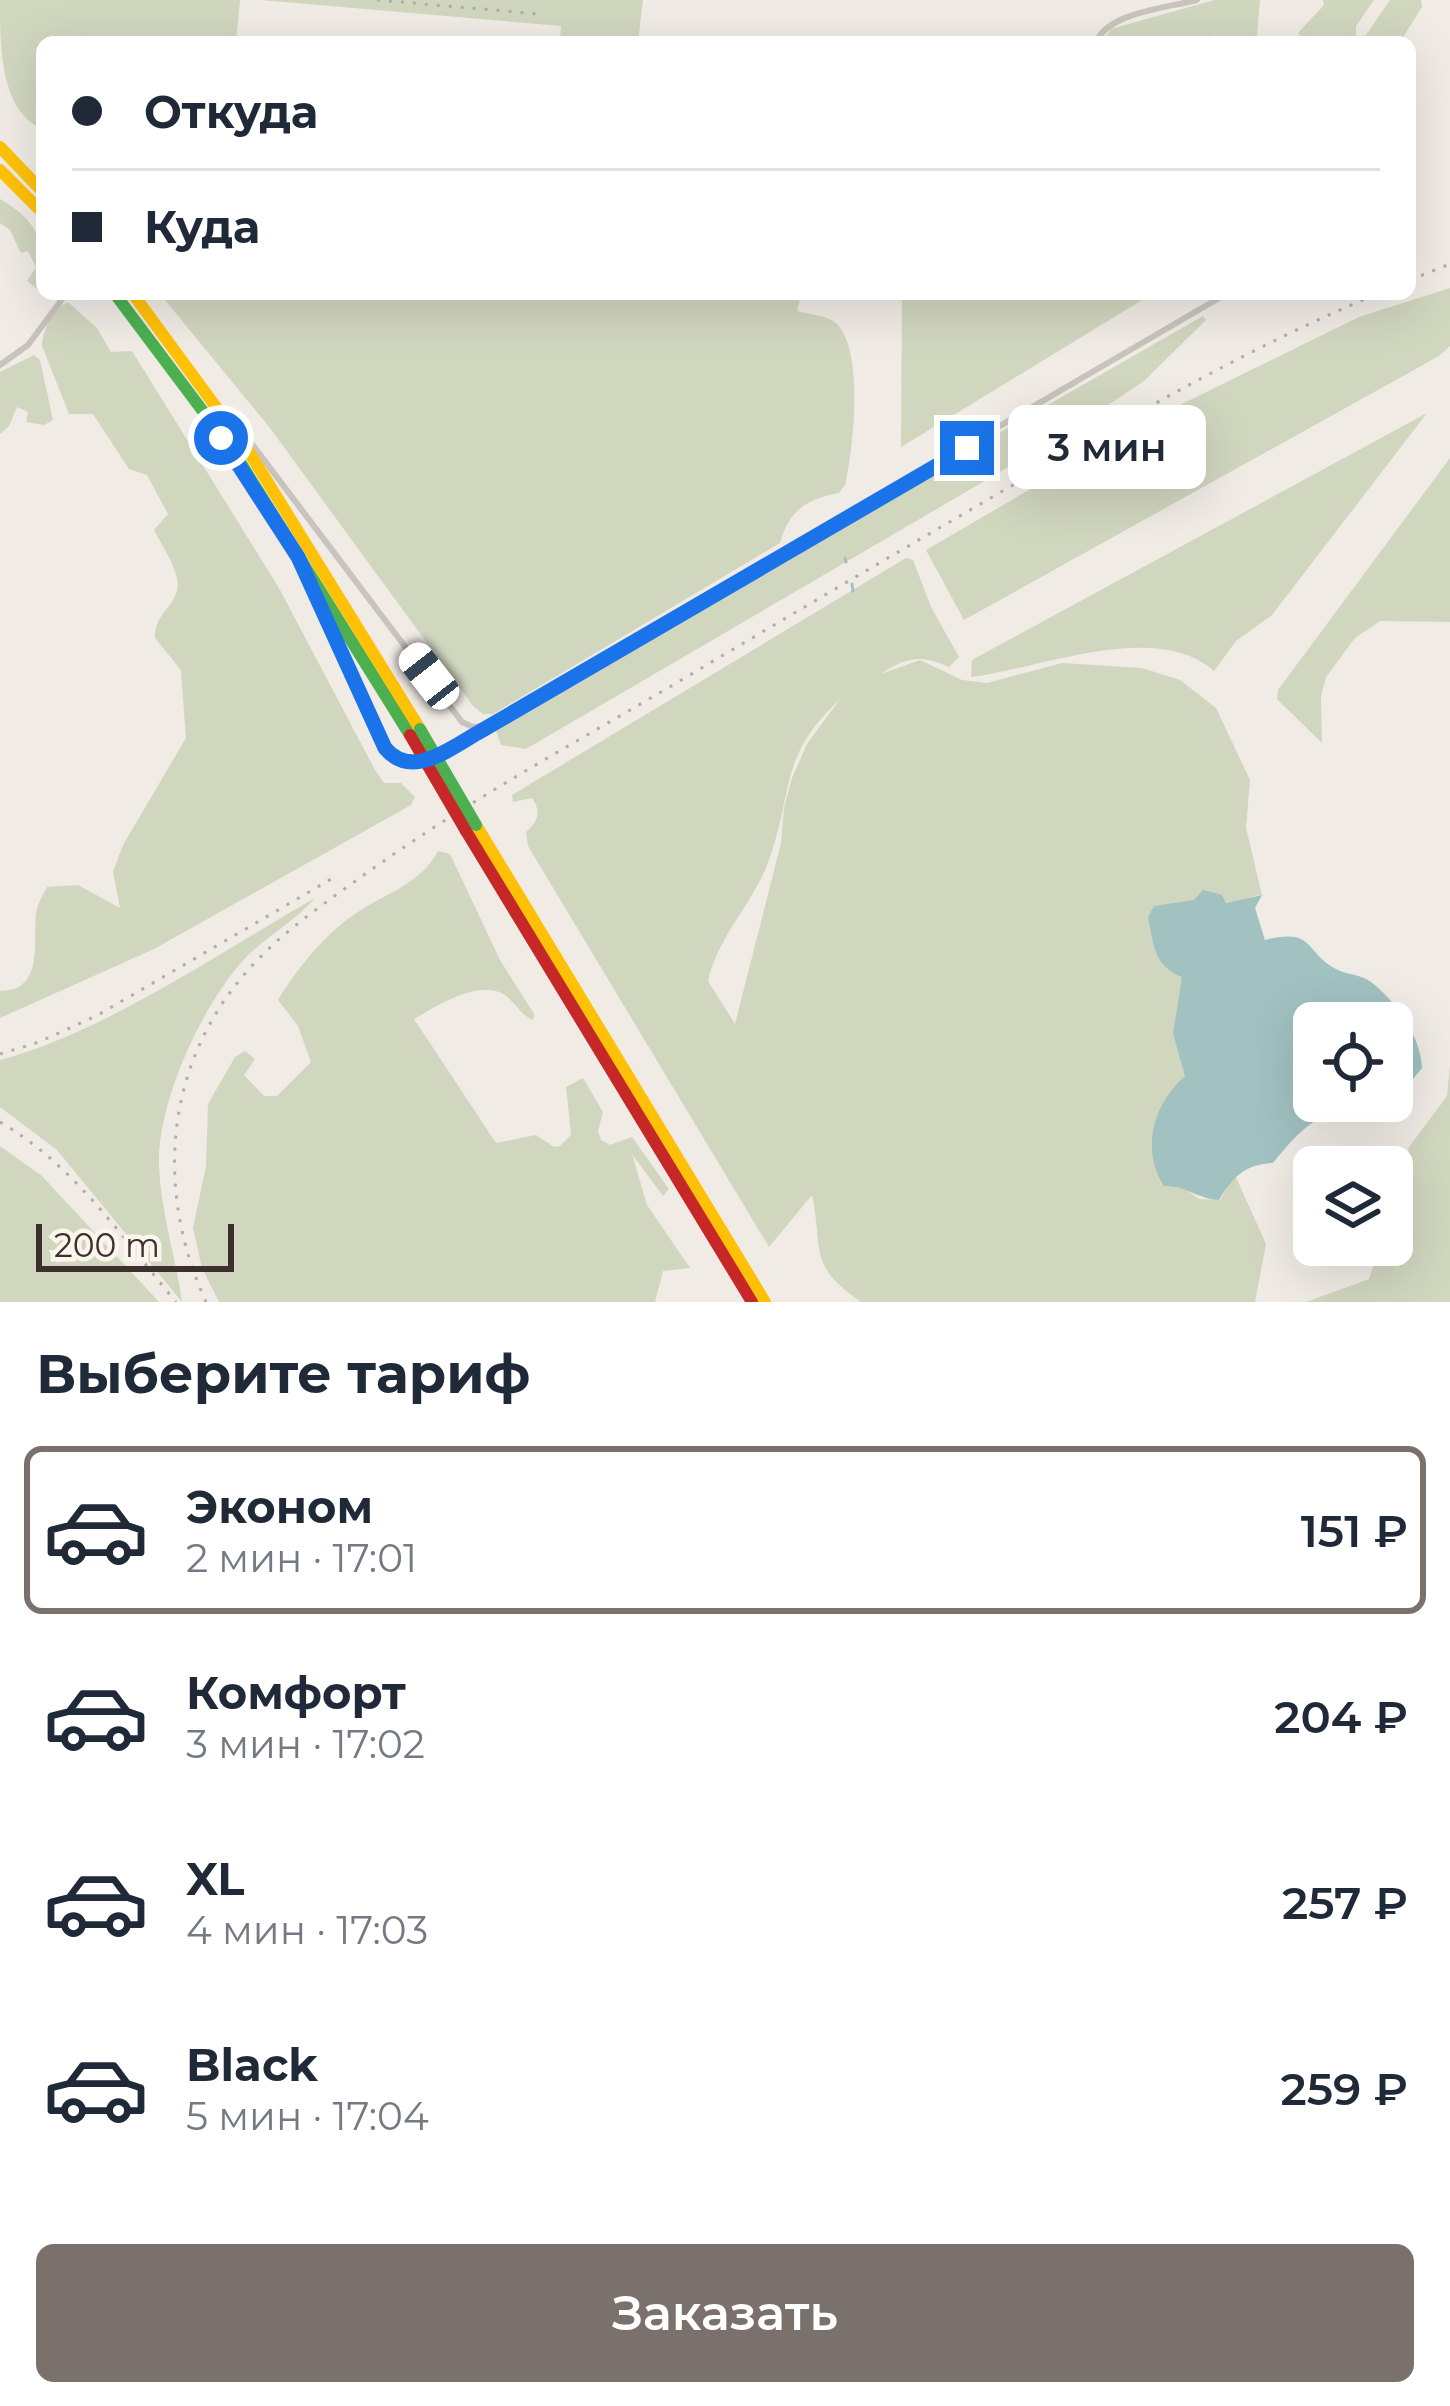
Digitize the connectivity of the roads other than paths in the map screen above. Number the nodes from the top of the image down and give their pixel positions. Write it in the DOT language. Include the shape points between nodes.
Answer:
graph roads {
  1 [pos="1197,0"];
  2 [pos="1099,36"];
  3 [pos="2,145"];
  4 [pos="0,174"];
  5 [pos="36,184"];
  6 [pos="36,206"];
  7 [pos="62,300"];
  8 [pos="121,300"];
  9 [pos="137,300"];
  10 [pos="1216,300"];
  11 [pos="0,365"];
  12 [pos="200,389"];
  13 [pos="508,714"];
  14 [pos="462,722"];
  15 [pos="446,750"];
  16 [pos="471,828"];
  17 [pos="752,1302"];
  18 [pos="765,1302"];
  1 -- 2 [label="street" via="1116,22"];
  3 -- 5 [label="main road"];
  4 -- 6 [label="main road"];
  7 -- 11 [label="street" via="28,345"];
  8 -- 12 [label="main road"];
  9 -- 12 [label="main road"];
  10 -- 13 [label="street"];
  12 -- 14 [label="street"];
  12 -- 15 [label="street" via="298,557 385,748 409,764"];
  12 -- 16 [label="main road, bridge"];
  13 -- 14 [label="street" via="478,728"];
  13 -- 15 [label="street"];
  14 -- 15 [label="street" via="461,736"];
  16 -- 17 [label="main road"];
  16 -- 18 [label="main road"];
}
